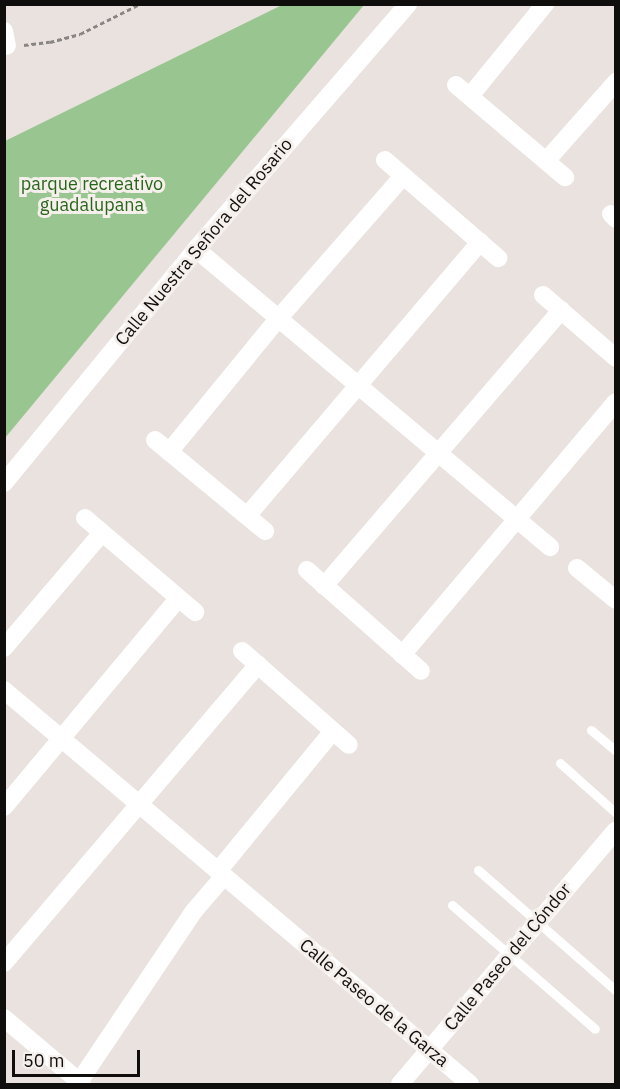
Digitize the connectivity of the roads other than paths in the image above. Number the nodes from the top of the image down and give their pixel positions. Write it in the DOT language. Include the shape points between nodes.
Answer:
graph roads {
  1 [pos="408,4"];
  2 [pos="545,4"];
  3 [pos="615,82"];
  4 [pos="385,160"];
  5 [pos="546,161"];
  6 [pos="403,176"];
  7 [pos="565,177"];
  8 [pos="480,242"];
  9 [pos="196,249"];
  10 [pos="498,258"];
  11 [pos="543,295"];
  12 [pos="561,310"];
  13 [pos="278,319"];
  14 [pos="615,357"];
  15 [pos="360,386"];
  16 [pos="615,402"];
  17 [pos="439,453"];
  18 [pos="4,483"];
  19 [pos="247,516"];
  20 [pos="84,518"];
  21 [pos="517,518"];
  22 [pos="265,531"];
  23 [pos="102,533"];
  24 [pos="550,547"];
  25 [pos="577,568"];
  26 [pos="307,570"];
  27 [pos="324,586"];
  28 [pos="178,599"];
  29 [pos="615,600"];
  30 [pos="195,612"];
  31 [pos="4,648"];
  32 [pos="242,651"];
  33 [pos="402,655"];
  34 [pos="258,665"];
  35 [pos="421,670"];
  36 [pos="4,690"];
  37 [pos="333,730"];
  38 [pos="591,730"];
  39 [pos="63,740"];
  40 [pos="349,745"];
  41 [pos="615,751"];
  42 [pos="560,763"];
  43 [pos="140,805"];
  44 [pos="4,807"];
  45 [pos="615,813"];
  46 [pos="615,830"];
  47 [pos="478,870"];
  48 [pos="221,874"];
  49 [pos="452,905"];
  50 [pos="538,921"];
  51 [pos="509,955"];
  52 [pos="4,963"];
  53 [pos="615,991"];
  54 [pos="4,1018"];
  55 [pos="595,1029"];
  56 [pos="429,1050"];
  57 [pos="80,1083"];
  58 [pos="400,1084"];
  59 [pos="470,1084"];
  1 -- 9 [label="street, Calle Nuestra Señora del Rosario"];
  2 -- 5 [label="street" via="463,91"];
  3 -- 5 [label="street"];
  4 -- 6 [label="street"];
  5 -- 7 [label="street"];
  6 -- 8 [label="street"];
  6 -- 13 [label="street"];
  8 -- 10 [label="street"];
  8 -- 15 [label="street"];
  9 -- 13 [label="street"];
  9 -- 18 [label="street, Calle Nuestra Señora del Rosario"];
  11 -- 12 [label="street"];
  12 -- 14 [label="street"];
  12 -- 17 [label="street"];
  13 -- 15 [label="street"];
  13 -- 19 [label="street" via="162,446"];
  15 -- 17 [label="street"];
  15 -- 19 [label="street"];
  16 -- 21 [label="street"];
  17 -- 21 [label="street"];
  17 -- 27 [label="street"];
  19 -- 22 [label="street"];
  20 -- 23 [label="street"];
  21 -- 24 [label="street"];
  21 -- 33 [label="street"];
  23 -- 28 [label="street"];
  23 -- 31 [label="street"];
  25 -- 29 [label="street"];
  26 -- 27 [label="street"];
  27 -- 33 [label="street"];
  28 -- 30 [label="street"];
  28 -- 39 [label="street"];
  32 -- 34 [label="street"];
  33 -- 35 [label="street"];
  34 -- 37 [label="street"];
  34 -- 43 [label="street"];
  36 -- 39 [label="street, Calle Paseo de la Garza"];
  37 -- 40 [label="street"];
  37 -- 48 [label="street"];
  38 -- 41 [label="lane"];
  39 -- 43 [label="street, Calle Paseo de la Garza"];
  39 -- 44 [label="street"];
  42 -- 45 [label="lane"];
  43 -- 48 [label="street, Calle Paseo de la Garza"];
  43 -- 52 [label="street"];
  46 -- 50 [label="street, Calle Paseo del Cóndor"];
  47 -- 50 [label="lane"];
  48 -- 56 [label="street, Calle Paseo de la Garza"];
  48 -- 57 [label="street"];
  49 -- 51 [label="lane"];
  50 -- 51 [label="street, Calle Paseo del Cóndor"];
  50 -- 53 [label="lane"];
  51 -- 55 [label="lane"];
  51 -- 56 [label="street, Calle Paseo del Cóndor"];
  54 -- 57 [label="street"];
  56 -- 58 [label="street, Calle Paseo del Cóndor"];
  56 -- 59 [label="street, Calle Paseo de la Garza"];
}
